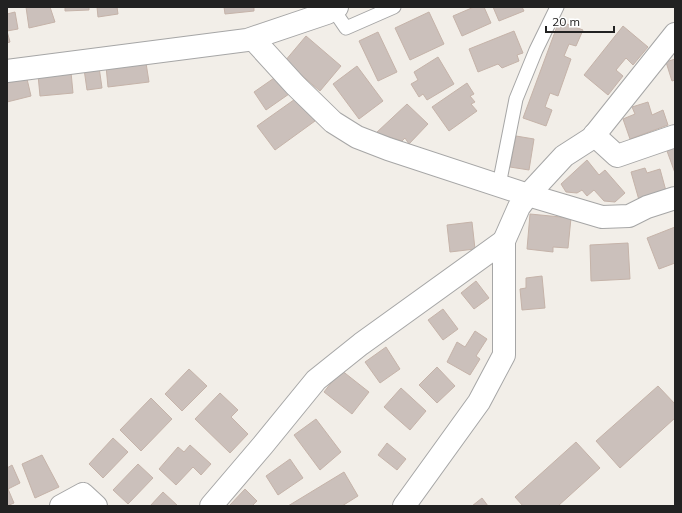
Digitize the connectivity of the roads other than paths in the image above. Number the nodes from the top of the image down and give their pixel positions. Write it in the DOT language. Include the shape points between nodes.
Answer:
graph roads {
  1 [pos="394,7"];
  2 [pos="557,7"];
  3 [pos="335,8"];
  4 [pos="675,34"];
  5 [pos="253,39"];
  6 [pos="7,71"];
  7 [pos="594,135"];
  8 [pos="675,136"];
  9 [pos="499,185"];
  10 [pos="528,195"];
  11 [pos="675,198"];
  12 [pos="504,241"];
  13 [pos="61,506"];
  14 [pos="96,506"];
  15 [pos="211,506"];
  16 [pos="404,506"];
  1 -- 3 [label="lane" via="346,28"];
  2 -- 9 [label="lane" via="516,99"];
  3 -- 5 [label="street"];
  4 -- 7 [label="street"];
  5 -- 6 [label="street"];
  5 -- 9 [label="street" via="334,122 356,137"];
  7 -- 8 [label="street" via="617,156"];
  7 -- 10 [label="street" via="564,156"];
  9 -- 10 [label="street"];
  10 -- 11 [label="street" via="602,216 629,216"];
  10 -- 12 [label="street" via="519,207"];
  12 -- 15 [label="street" via="361,344 316,380"];
  12 -- 16 [label="street" via="504,355 479,402"];
  13 -- 14 [label="street" via="83,494"];
}
